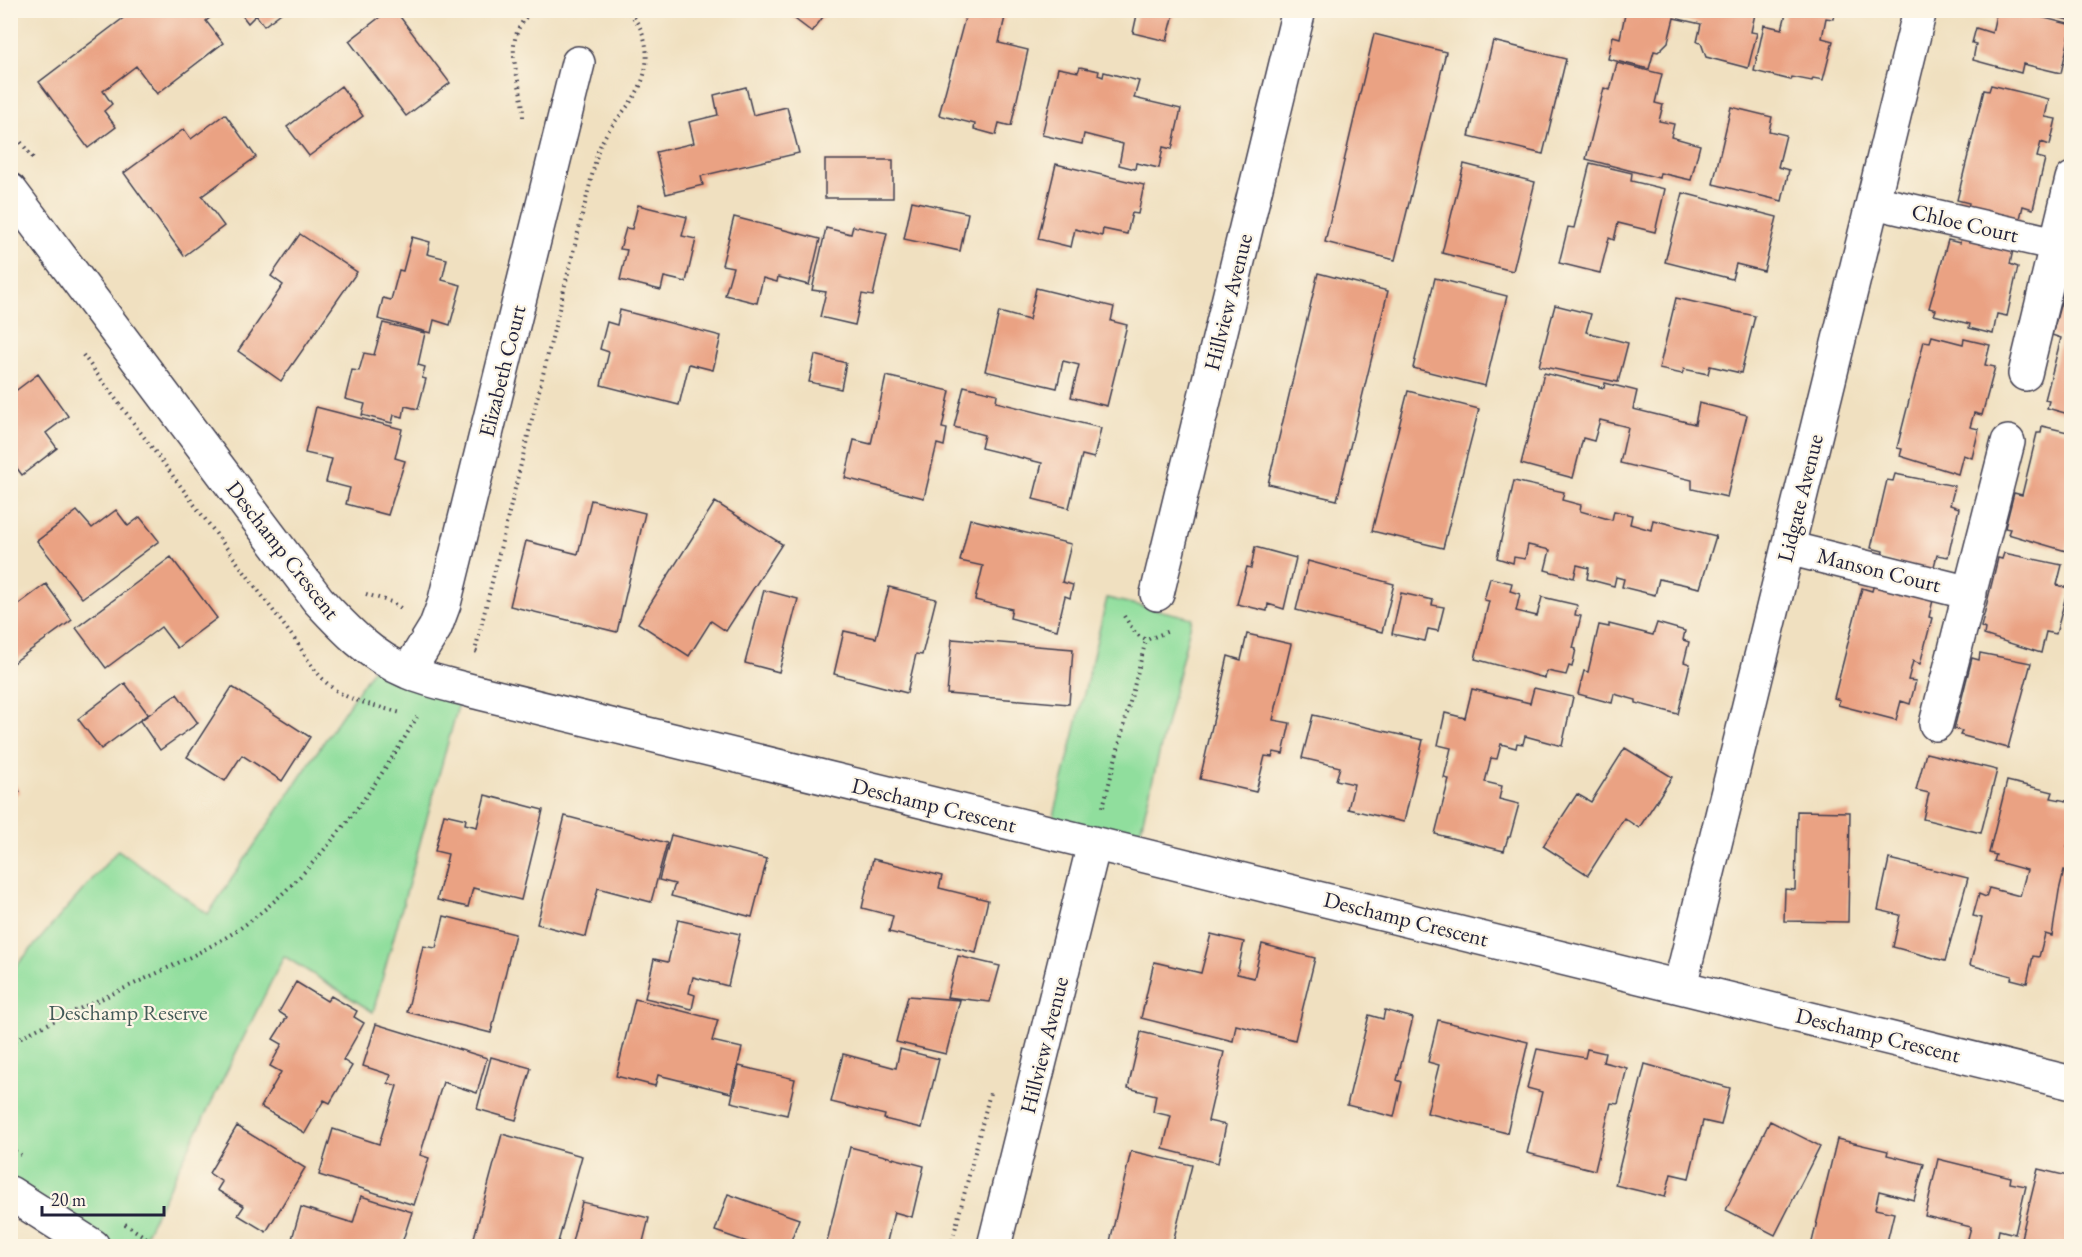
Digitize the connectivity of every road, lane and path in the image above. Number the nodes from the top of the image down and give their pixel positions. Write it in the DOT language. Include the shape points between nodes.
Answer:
graph roads {
  1 [pos="626,10"];
  2 [pos="1299,10"];
  3 [pos="1920,10"];
  4 [pos="578,63"];
  5 [pos="2072,179"];
  6 [pos="10,190"];
  7 [pos="1874,202"];
  8 [pos="2056,244"];
  9 [pos="2025,374"];
  10 [pos="2008,441"];
  11 [pos="1788,548"];
  12 [pos="1970,593"];
  13 [pos="1157,594"];
  14 [pos="1146,640"];
  15 [pos="475,651"];
  16 [pos="408,672"];
  17 [pos="417,717"];
  18 [pos="1936,724"];
  19 [pos="1103,807"];
  20 [pos="1094,844"];
  21 [pos="1680,986"];
  22 [pos="10,1043"];
  23 [pos="2072,1083"];
  24 [pos="10,1193"];
  25 [pos="93,1246"];
  26 [pos="994,1246"];
  1 -- 15 [label="path" via="646,43 647,62 642,82 605,132 598,151"];
  2 -- 13 [label="street, Hillview Avenue"];
  3 -- 7 [label="street, Lidgate Avenue"];
  4 -- 16 [label="street, Elizabeth Court" via="444,604 435,628"];
  5 -- 8 [label="street"];
  6 -- 16 [label="street, Deschamp Crescent" via="318,600 356,639"];
  7 -- 8 [label="street, Chloe Court"];
  7 -- 11 [label="street, Lidgate Avenue"];
  8 -- 9 [label="street"];
  10 -- 12 [label="street, Manson Court"];
  11 -- 12 [label="street, Manson Court"];
  11 -- 21 [label="street, Lidgate Avenue"];
  12 -- 18 [label="street, Manson Court"];
  14 -- 19 [label="path"];
  16 -- 20 [label="street, Deschamp Crescent"];
  17 -- 22 [label="path" via="401,746 342,825 277,899 212,945"];
  20 -- 21 [label="street, Deschamp Crescent"];
  20 -- 26 [label="street, Hillview Avenue"];
  21 -- 23 [label="street, Deschamp Crescent"];
  24 -- 25 [label="street"];
}
